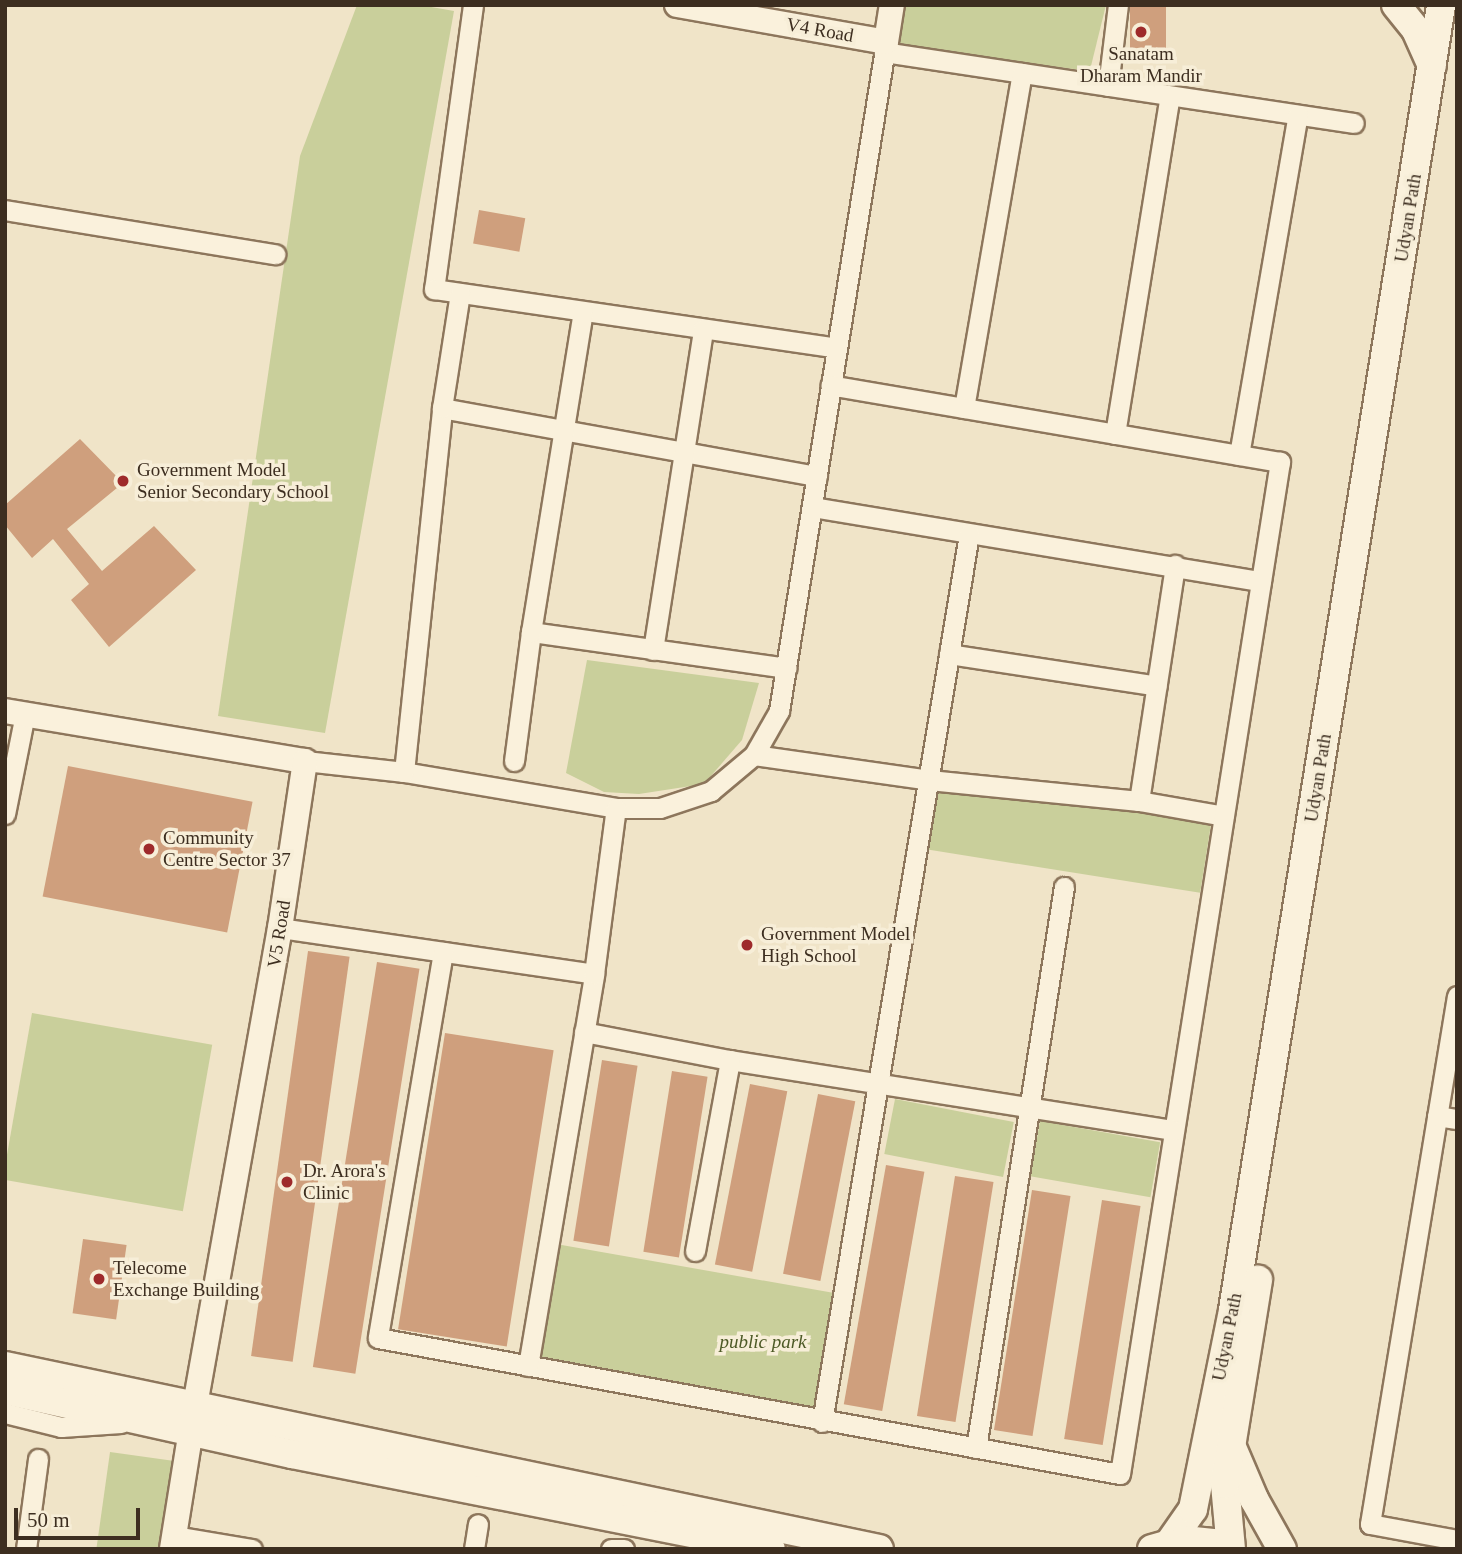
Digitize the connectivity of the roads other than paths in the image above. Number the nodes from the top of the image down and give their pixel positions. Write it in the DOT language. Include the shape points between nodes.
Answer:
graph roads {
  1 [pos="474,5"];
  2 [pos="677,5"];
  3 [pos="892,5"];
  4 [pos="1118,5"];
  5 [pos="1396,5"];
  6 [pos="1441,5"];
  7 [pos="1457,26"];
  8 [pos="885,47"];
  9 [pos="1446,64"];
  10 [pos="1022,73"];
  11 [pos="1108,86"];
  12 [pos="1170,96"];
  13 [pos="1298,115"];
  14 [pos="1354,123"];
  15 [pos="5,210"];
  16 [pos="275,254"];
  17 [pos="460,293"];
  18 [pos="583,312"];
  19 [pos="703,329"];
  20 [pos="837,348"];
  21 [pos="831,385"];
  22 [pos="442,408"];
  23 [pos="964,408"];
  24 [pos="564,431"];
  25 [pos="1115,434"];
  26 [pos="684,452"];
  27 [pos="1240,455"];
  28 [pos="817,476"];
  29 [pos="811,508"];
  30 [pos="969,534"];
  31 [pos="1175,565"];
  32 [pos="1261,581"];
  33 [pos="531,632"];
  34 [pos="653,650"];
  35 [pos="949,654"];
  36 [pos="786,668"];
  37 [pos="1157,686"];
  38 [pos="15,712"];
  39 [pos="754,755"];
  40 [pos="305,761"];
  41 [pos="514,761"];
  42 [pos="404,772"];
  43 [pos="929,780"];
  44 [pos="1139,801"];
  45 [pos="616,808"];
  46 [pos="6,809"];
  47 [pos="1224,816"];
  48 [pos="1064,887"];
  49 [pos="280,928"];
  50 [pos="443,952"];
  51 [pos="594,974"];
  52 [pos="1457,996"];
  53 [pos="584,1032"];
  54 [pos="730,1060"];
  55 [pos="878,1083"];
  56 [pos="1030,1106"];
  57 [pos="1447,1118"];
  58 [pos="1174,1130"];
  59 [pos="695,1251"];
  60 [pos="5,1366"];
  61 [pos="528,1366"];
  62 [pos="5,1390"];
  63 [pos="5,1413"];
  64 [pos="193,1418"];
  65 [pos="150,1422"];
  66 [pos="822,1422"];
  67 [pos="1231,1445"];
  68 [pos="976,1448"];
  69 [pos="38,1459"];
  70 [pos="478,1524"];
  71 [pos="1457,1540"];
  72 [pos="173,1543"];
  73 [pos="1161,1545"];
  74 [pos="26,1549"];
  75 [pos="252,1549"];
  76 [pos="474,1549"];
  77 [pos="611,1549"];
  78 [pos="624,1549"];
  79 [pos="771,1549"];
  80 [pos="878,1549"];
  81 [pos="1229,1549"];
  82 [pos="1282,1549"];
  1 -- 17 [label="street" via="434,289"];
  2 -- 8 [label="street, V4 Road"];
  3 -- 8 [label="street"];
  4 -- 11 [label="street"];
  5 -- 9 [label="main road"];
  6 -- 9 [label="main road, Udyan Path"];
  7 -- 9 [label="main road, Udyan Path"];
  8 -- 10 [label="street"];
  8 -- 20 [label="street"];
  9 -- 67 [label="main road, Udyan Path"];
  9 -- 73 [label="main road, Udyan Path" via="1233,1310 1193,1508"];
  10 -- 11 [label="street"];
  10 -- 23 [label="street"];
  11 -- 12 [label="street"];
  12 -- 13 [label="street"];
  12 -- 25 [label="street"];
  13 -- 14 [label="street"];
  13 -- 27 [label="street"];
  15 -- 16 [label="street"];
  17 -- 18 [label="street"];
  17 -- 22 [label="street"];
  18 -- 19 [label="street"];
  18 -- 24 [label="street"];
  19 -- 20 [label="street"];
  19 -- 26 [label="street"];
  20 -- 21 [label="street"];
  21 -- 23 [label="street"];
  21 -- 28 [label="street"];
  22 -- 24 [label="street"];
  22 -- 42 [label="street"];
  23 -- 25 [label="street"];
  24 -- 26 [label="street"];
  24 -- 33 [label="street"];
  25 -- 27 [label="street"];
  26 -- 28 [label="street"];
  26 -- 34 [label="street"];
  27 -- 32 [label="street" via="1280,462"];
  28 -- 29 [label="street"];
  29 -- 30 [label="street"];
  29 -- 36 [label="street"];
  30 -- 31 [label="street"];
  30 -- 35 [label="street"];
  31 -- 32 [label="street"];
  31 -- 37 [label="street"];
  32 -- 47 [label="street"];
  33 -- 34 [label="street"];
  33 -- 41 [label="street"];
  34 -- 36 [label="street"];
  35 -- 37 [label="street"];
  35 -- 43 [label="street"];
  36 -- 39 [label="street" via="779,710"];
  37 -- 44 [label="street"];
  38 -- 40 [label="street"];
  38 -- 46 [label="street"];
  39 -- 43 [label="street"];
  39 -- 45 [label="street" via="711,791 660,808"];
  40 -- 42 [label="street"];
  40 -- 49 [label="street, V5 Road"];
  42 -- 45 [label="street"];
  43 -- 44 [label="street"];
  43 -- 55 [label="street"];
  44 -- 47 [label="street"];
  45 -- 51 [label="street"];
  47 -- 58 [label="street"];
  48 -- 56 [label="street"];
  49 -- 50 [label="street"];
  49 -- 64 [label="street, V5 Road"];
  50 -- 51 [label="street"];
  50 -- 61 [label="street" via="378,1338"];
  51 -- 53 [label="street"];
  52 -- 57 [label="street"];
  53 -- 54 [label="street"];
  53 -- 61 [label="street"];
  54 -- 55 [label="street"];
  54 -- 59 [label="street"];
  55 -- 56 [label="street"];
  55 -- 66 [label="street"];
  56 -- 58 [label="street"];
  56 -- 68 [label="street"];
  57 -- 71 [label="street" via="1370,1524"];
  58 -- 68 [label="street" via="1120,1474"];
  60 -- 64 [label="main road"];
  61 -- 66 [label="street"];
  62 -- 65 [label="main road"];
  63 -- 65 [label="street" via="61,1427"];
  64 -- 65 [label="main road"];
  64 -- 72 [label="street, V5 Road"];
  64 -- 79 [label="main road" via="306,1457"];
  64 -- 80 [label="main road"];
  66 -- 68 [label="street"];
  67 -- 81 [label="main road, Udyan Path" via="1225,1485"];
  67 -- 82 [label="main road"];
  69 -- 74 [label="street"];
  70 -- 76 [label="street"];
  72 -- 75 [label="street"];
  73 -- 81 [label="main road" via="1213,1543"];
  77 -- 78 [label="street"];
}
